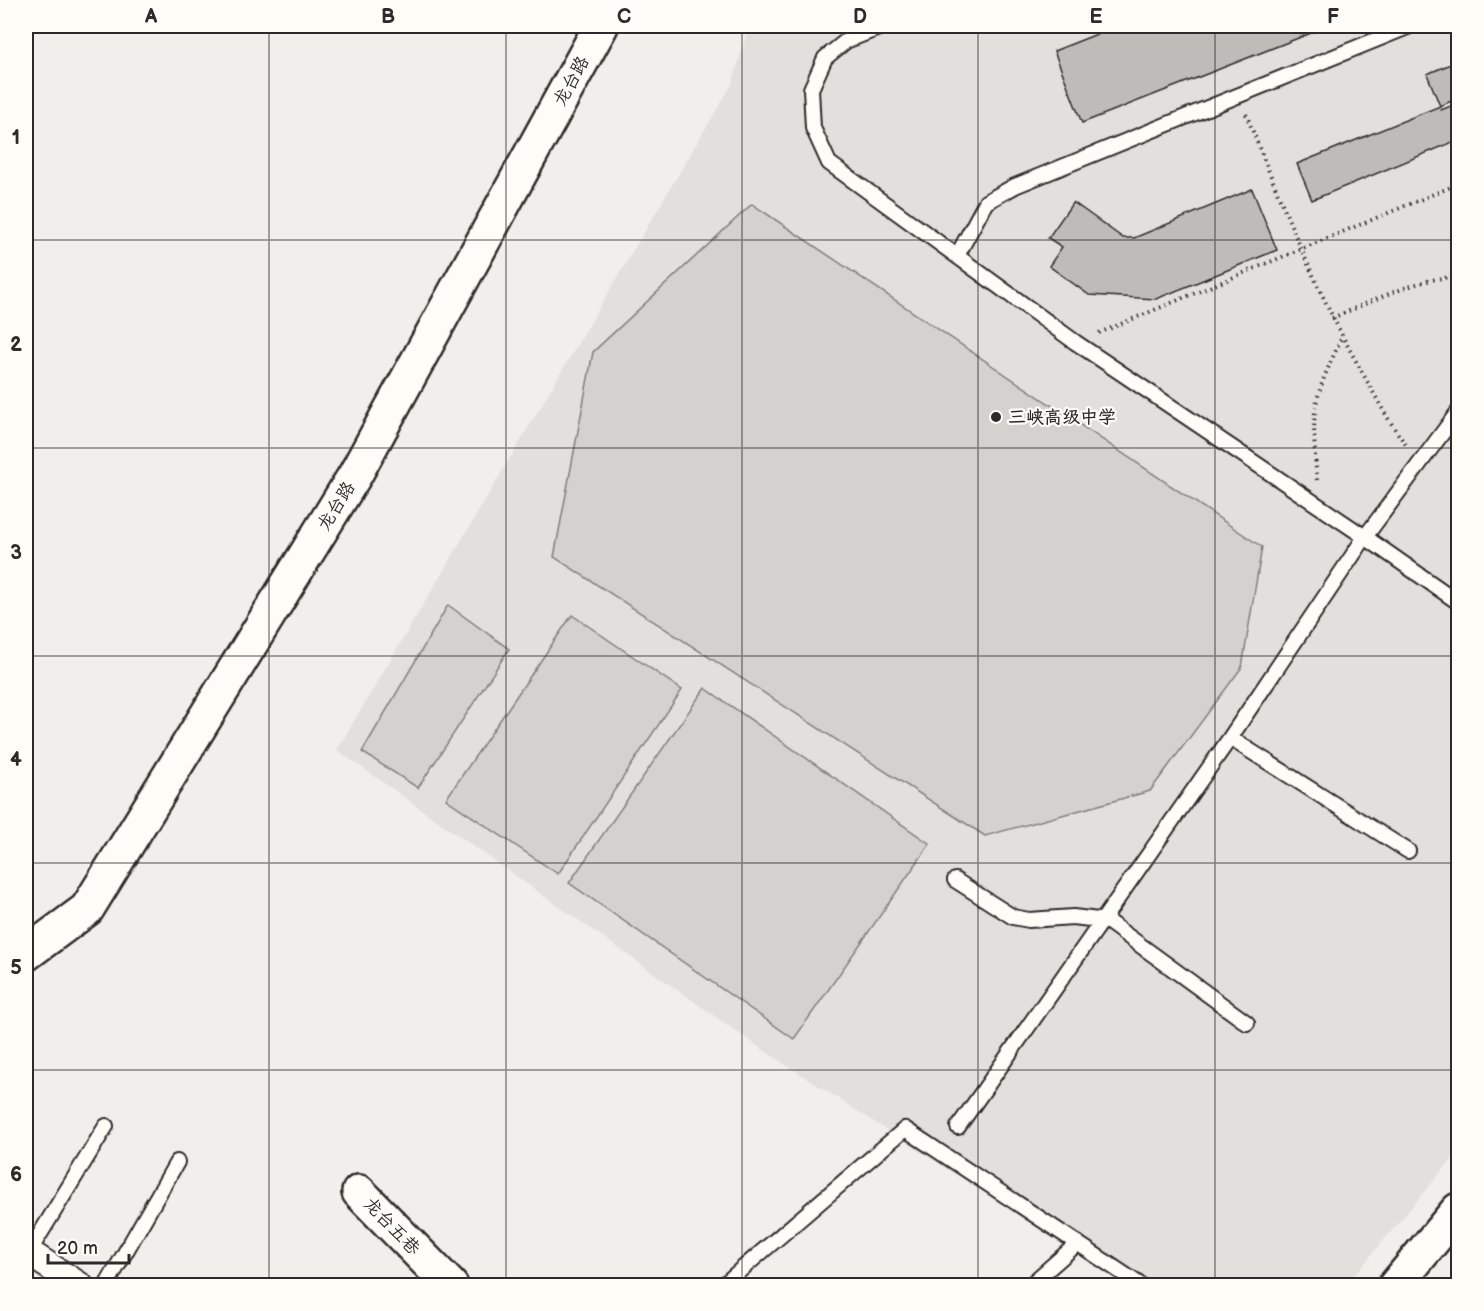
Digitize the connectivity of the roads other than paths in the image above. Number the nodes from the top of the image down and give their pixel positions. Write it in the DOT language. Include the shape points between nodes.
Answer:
graph roads {
  1 [pos="601,26"];
  2 [pos="884,26"];
  3 [pos="1410,26"];
  4 [pos="957,256"];
  5 [pos="1458,412"];
  6 [pos="1365,537"];
  7 [pos="1458,603"];
  8 [pos="1230,738"];
  9 [pos="1408,851"];
  10 [pos="955,880"];
  11 [pos="1103,920"];
  12 [pos="26,954"];
  13 [pos="1247,1023"];
  14 [pos="106,1126"];
  15 [pos="957,1127"];
  16 [pos="177,1162"];
  17 [pos="359,1192"];
  18 [pos="1458,1210"];
  19 [pos="1078,1243"];
  20 [pos="26,1254"];
  21 [pos="442,1283"];
  22 [pos="80,1286"];
  23 [pos="106,1286"];
  24 [pos="722,1286"];
  25 [pos="1029,1286"];
  26 [pos="1142,1286"];
  27 [pos="1395,1286"];
  1 -- 12 [label="street, 龙台路" via="355,475 87,909"];
  2 -- 4 [label="lane" via="846,42 825,58 812,89 813,128 829,163"];
  3 -- 4 [label="lane" via="1015,186 986,201"];
  4 -- 6 [label="lane" via="1075,342"];
  5 -- 6 [label="lane"];
  6 -- 7 [label="lane"];
  6 -- 8 [label="lane"];
  8 -- 9 [label="lane"];
  8 -- 11 [label="lane"];
  10 -- 11 [label="lane" via="1013,917"];
  11 -- 13 [label="lane"];
  11 -- 15 [label="lane"];
  14 -- 20 [label="lane"];
  16 -- 23 [label="lane"];
  17 -- 21 [label="street, 龙台五巷"];
  18 -- 27 [label="street"];
  19 -- 24 [label="lane" via="905,1130"];
  19 -- 25 [label="lane"];
  19 -- 26 [label="lane"];
  20 -- 22 [label="street"];
}
